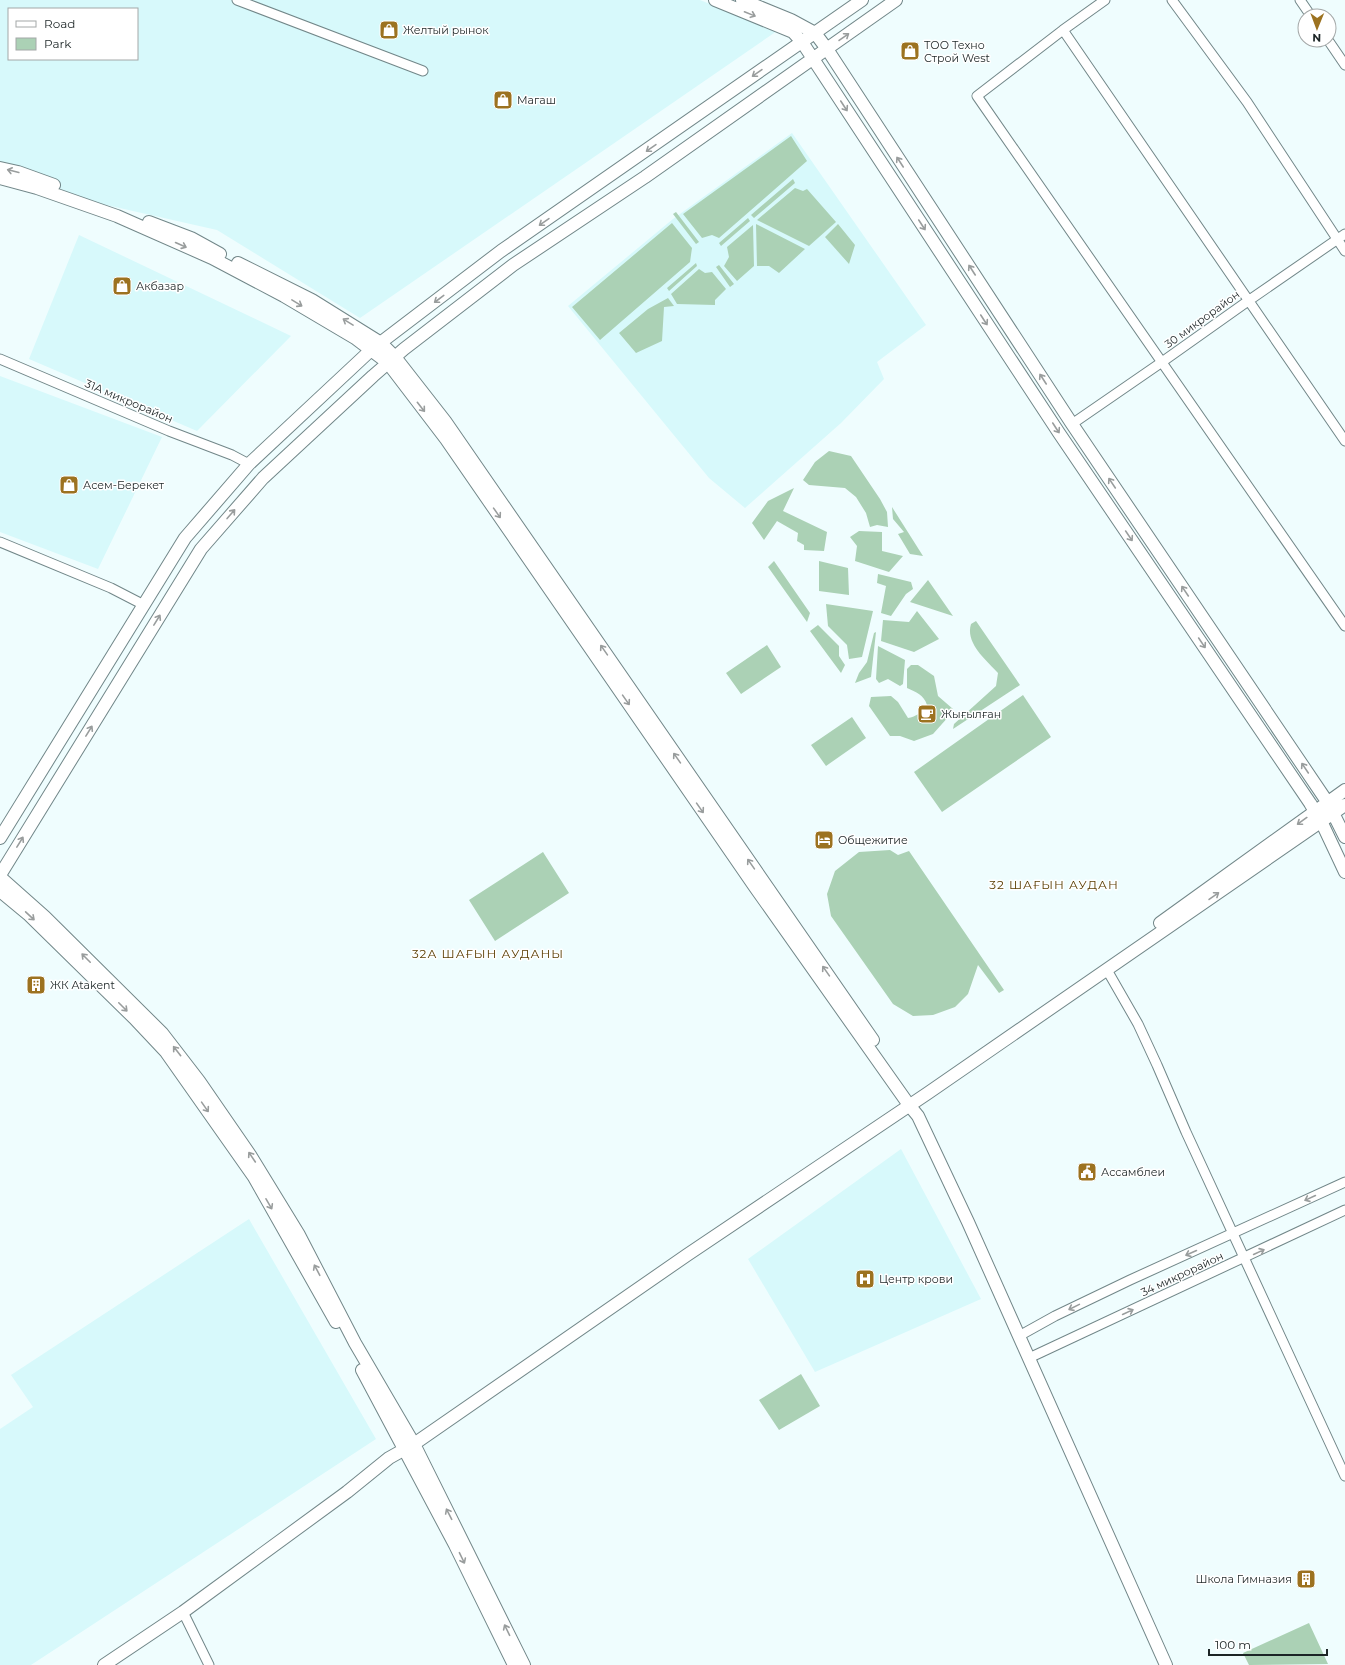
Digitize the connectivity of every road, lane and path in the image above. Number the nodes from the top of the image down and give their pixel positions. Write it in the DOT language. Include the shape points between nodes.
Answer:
graph roads {
  1 [pos="237,0"];
  2 [pos="715,0"];
  3 [pos="742,0"];
  4 [pos="862,0"];
  5 [pos="1105,0"];
  6 [pos="1172,0"];
  7 [pos="888,2"];
  8 [pos="1063,30"];
  9 [pos="815,33"];
  10 [pos="802,42"];
  11 [pos="1333,48"];
  12 [pos="827,49"];
  13 [pos="813,59"];
  14 [pos="1345,65"];
  15 [pos="423,71"];
  16 [pos="0,168"];
  17 [pos="0,178"];
  18 [pos="1341,236"];
  19 [pos="1345,251"];
  20 [pos="1248,300"];
  21 [pos="376,347"];
  22 [pos="0,359"];
  23 [pos="392,360"];
  24 [pos="1162,362"];
  25 [pos="1072,424"];
  26 [pos="1345,441"];
  27 [pos="249,464"];
  28 [pos="263,478"];
  29 [pos="0,542"];
  30 [pos="144,605"];
  31 [pos="1345,626"];
  32 [pos="1345,790"];
  33 [pos="1345,805"];
  34 [pos="1331,808"];
  35 [pos="1318,816"];
  36 [pos="1345,837"];
  37 [pos="0,838"];
  38 [pos="1345,872"];
  39 [pos="0,876"];
  40 [pos="0,891"];
  41 [pos="1107,970"];
  42 [pos="911,1101"];
  43 [pos="1345,1182"];
  44 [pos="1345,1210"];
  45 [pos="1234,1234"];
  46 [pos="1244,1258"];
  47 [pos="1019,1336"];
  48 [pos="1029,1358"];
  49 [pos="408,1444"];
  50 [pos="1345,1476"];
  51 [pos="183,1612"];
  52 [pos="104,1665"];
  53 [pos="209,1665"];
  54 [pos="514,1665"];
  55 [pos="524,1665"];
  56 [pos="1166,1665"];
  1 -- 15 [label="street"];
  2 -- 10 [label="main road, one-way" via="793,32"];
  3 -- 9 [label="main road"];
  4 -- 9 [label="main road"];
  5 -- 8 [label="street"];
  6 -- 18 [label="street"];
  12 -- 7 [label="main road, one-way"];
  8 -- 20 [label="street"];
  8 -- 24 [label="street" via="977,96"];
  9 -- 10 [label="main road"];
  9 -- 12 [label="main road"];
  10 -- 13 [label="main road"];
  10 -- 21 [label="main road, one-way" via="501,252"];
  11 -- 14 [label="street"];
  12 -- 13 [label="main road"];
  25 -- 12 [label="main road, one-way"];
  13 -- 23 [label="main road" via="517,263"];
  13 -- 35 [label="main road, one-way" via="1063,439"];
  21 -- 16 [label="main road, one-way" via="312,300 191,238 18,172"];
  17 -- 21 [label="main road, one-way" via="117,216 212,258 355,338"];
  18 -- 19 [label="street"];
  18 -- 20 [label="street, 30 микрорайон"];
  20 -- 24 [label="street, 30 микрорайон"];
  20 -- 26 [label="street"];
  21 -- 23 [label="main road"];
  21 -- 27 [label="main road"];
  22 -- 27 [label="street, 31А микрорайон"];
  23 -- 28 [label="main road"];
  23 -- 42 [label="main road" via="445,421"];
  24 -- 25 [label="street, 30 микрорайон"];
  24 -- 31 [label="street"];
  34 -- 25 [label="main road, one-way"];
  27 -- 28 [label="main road"];
  27 -- 30 [label="main road" via="185,538"];
  39 -- 28 [label="main road, one-way" via="201,550"];
  29 -- 30 [label="street" via="111,588"];
  30 -- 37 [label="main road"];
  32 -- 34 [label="main road"];
  33 -- 34 [label="main road"];
  34 -- 35 [label="main road"];
  34 -- 36 [label="main road"];
  35 -- 38 [label="main road"];
  41 -- 35 [label="main road, one-way"];
  35 -- 42 [label="main road, one-way"];
  49 -- 39 [label="main road, one-way" via="299,1235 271,1188 199,1081 162,1033"];
  40 -- 49 [label="main road, one-way" via="28,914 166,1052 254,1177"];
  41 -- 42 [label="main road"];
  41 -- 45 [label="street" via="1138,1024"];
  42 -- 47 [label="main road"];
  42 -- 49 [label="main road"];
  43 -- 45 [label="street, one-way"];
  46 -- 44 [label="street, 34 микрорайон, one-way"];
  45 -- 46 [label="street"];
  45 -- 47 [label="street, one-way" via="1130,1280"];
  48 -- 46 [label="street, 34 микрорайон, one-way"];
  46 -- 50 [label="street"];
  47 -- 48 [label="main road"];
  48 -- 56 [label="main road"];
  49 -- 51 [label="main road" via="348,1492"];
  49 -- 54 [label="main road, one-way"];
  55 -- 49 [label="main road, one-way"];
  51 -- 52 [label="main road"];
  51 -- 53 [label="street"];
}
